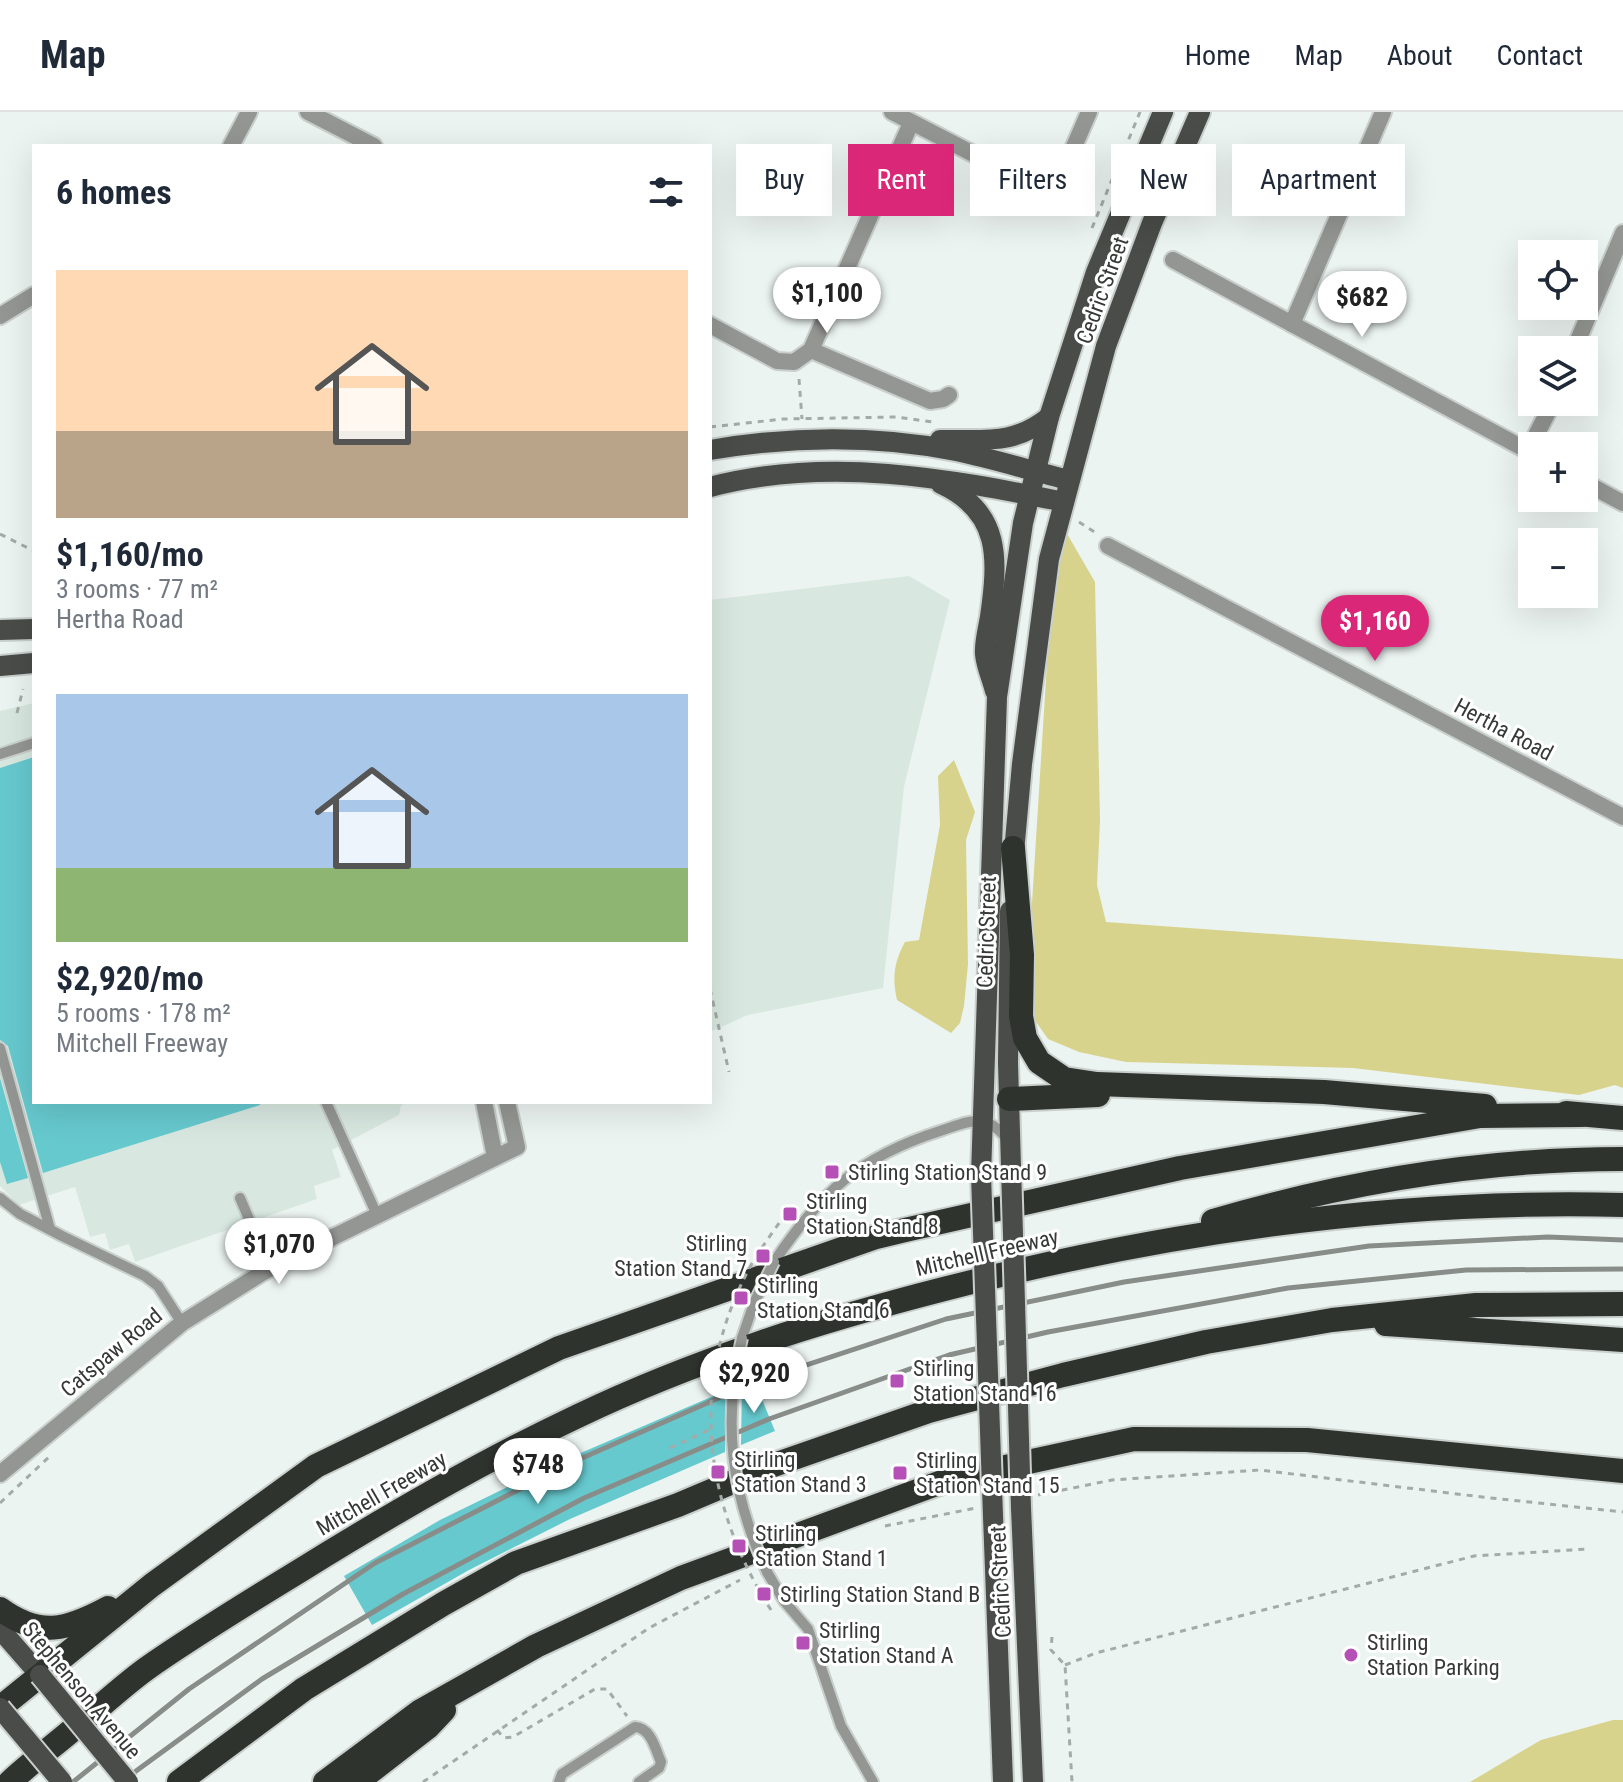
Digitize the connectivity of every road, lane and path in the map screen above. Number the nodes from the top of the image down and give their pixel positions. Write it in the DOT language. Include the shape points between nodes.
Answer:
graph roads {
  1 [pos="249,112"];
  2 [pos="308,112"];
  3 [pos="892,112"];
  4 [pos="1089,112"];
  5 [pos="1163,112"];
  6 [pos="1200,112"];
  7 [pos="1383,112"];
  8 [pos="911,123"];
  9 [pos="232,144"];
  10 [pos="370,144"];
  11 [pos="1623,233"];
  12 [pos="1173,260"];
  13 [pos="32,296"];
  14 [pos="0,316"];
  15 [pos="1292,324"];
  16 [pos="712,326"];
  17 [pos="1580,336"];
  18 [pos="811,350"];
  19 [pos="799,378"];
  20 [pos="949,395"];
  21 [pos="1049,417"];
  22 [pos="802,419"];
  23 [pos="869,441"];
  24 [pos="1518,446"];
  25 [pos="712,450"];
  26 [pos="1035,471"];
  27 [pos="923,475"];
  28 [pos="1069,480"];
  29 [pos="714,489"];
  30 [pos="1598,490"];
  31 [pos="1029,495"];
  32 [pos="1064,502"];
  33 [pos="1623,503"];
  34 [pos="1076,520"];
  35 [pos="0,534"];
  36 [pos="1108,546"];
  37 [pos="32,550"];
  38 [pos="32,629"];
  39 [pos="0,630"];
  40 [pos="32,663"];
  41 [pos="0,666"];
  42 [pos="23,689"];
  43 [pos="997,697"];
  44 [pos="17,713"];
  45 [pos="32,744"];
  46 [pos="0,754"];
  47 [pos="1623,817"];
  48 [pos="1013,848"];
  49 [pos="712,998"];
  50 [pos="0,1048"];
  51 [pos="729,1072"];
  52 [pos="1148,1086"];
  53 [pos="1009,1099"];
  54 [pos="327,1104"];
  55 [pos="484,1104"];
  56 [pos="507,1104"];
  57 [pos="978,1114"];
  58 [pos="1581,1115"];
  59 [pos="1623,1118"];
  60 [pos="495,1157"];
  61 [pos="1623,1159"];
  62 [pos="1011,1167"];
  63 [pos="0,1198"];
  64 [pos="240,1198"];
  65 [pos="1623,1205"];
  66 [pos="377,1215"];
  67 [pos="50,1229"];
  68 [pos="1130,1245"];
  69 [pos="270,1268"];
  70 [pos="1623,1304"];
  71 [pos="1332,1320"];
  72 [pos="182,1323"];
  73 [pos="1623,1340"];
  74 [pos="711,1429"];
  75 [pos="670,1448"];
  76 [pos="56,1451"];
  77 [pos="1623,1471"];
  78 [pos="0,1474"];
  79 [pos="0,1503"];
  80 [pos="1588,1549"];
  81 [pos="152,1585"];
  82 [pos="0,1609"];
  83 [pos="0,1629"];
  84 [pos="1052,1637"];
  85 [pos="1065,1665"];
  86 [pos="40,1675"];
  87 [pos="477,1678"];
  88 [pos="0,1708"];
  89 [pos="635,1727"];
  90 [pos="497,1730"];
  91 [pos="10,1782"];
  92 [pos="62,1782"];
  93 [pos="128,1782"];
  94 [pos="179,1782"];
  95 [pos="325,1782"];
  96 [pos="357,1782"];
  97 [pos="559,1782"];
  98 [pos="639,1782"];
  99 [pos="873,1782"];
  100 [pos="1003,1782"];
  101 [pos="1033,1782"];
  102 [pos="1072,1782"];
  1 -- 9 [label="street"];
  2 -- 10 [label="street"];
  3 -- 8 [label="street"];
  4 -- 8 [label="street" via="1053,195"];
  5 -- 21 [label="main road, Cedric Street" via="1096,272"];
  6 -- 28 [label="main road, Cedric Street" via="1110,333"];
  7 -- 15 [label="street"];
  8 -- 18 [label="street"];
  11 -- 17 [label="street"];
  12 -- 15 [label="street"];
  13 -- 14 [label="street"];
  15 -- 24 [label="street"];
  16 -- 18 [label="street" via="777,361 794,362"];
  18 -- 20 [label="street" via="930,401"];
  19 -- 22 [label="path"];
  21 -- 23 [label="main road" via="1010,439"];
  21 -- 26 [label="main road, Cedric Street"];
  23 -- 25 [label="main road" via="751,442"];
  23 -- 26 [label="main road" via="955,451"];
  26 -- 28 [label="main road"];
  26 -- 31 [label="main road, Cedric Street"];
  27 -- 29 [label="main road" via="783,474"];
  27 -- 31 [label="main road"];
  27 -- 43 [label="main road" via="957,491 987,523 995,577 985,653"];
  28 -- 32 [label="main road, Cedric Street"];
  30 -- 33 [label="street"];
  31 -- 32 [label="main road"];
  31 -- 43 [label="main road, Cedric Street"];
  32 -- 48 [label="main road, Cedric Street" via="1043,588"];
  34 -- 36 [label="path"];
  35 -- 37 [label="path"];
  36 -- 47 [label="street, Hertha Road"];
  38 -- 39 [label="main road"];
  40 -- 41 [label="main road"];
  42 -- 44 [label="path"];
  43 -- 57 [label="main road, Cedric Street"];
  45 -- 46 [label="lane"];
  48 -- 52 [label="highway" via="1025,1038 1039,1062 1064,1079"];
  48 -- 53 [label="main road, Cedric Street"];
  49 -- 51 [label="path"];
  50 -- 67 [label="lane"];
  52 -- 53 [label="highway" via="1100,1095"];
  52 -- 58 [label="highway" via="1324,1092"];
  53 -- 57 [label="lane"];
  53 -- 62 [label="main road, Cedric Street"];
  54 -- 66 [label="lane"];
  55 -- 60 [label="street"];
  56 -- 60 [label="street, Catspaw Road" via="517,1147"];
  57 -- 62 [label="lane" via="1008,1140"];
  57 -- 99 [label="lane, bridge" via="868,1161 797,1227 754,1303 731,1397 736,1486 753,1541 784,1601 808,1629 841,1726"];
  57 -- 100 [label="main road, Cedric Street, bridge"];
  58 -- 59 [label="highway"];
  58 -- 81 [label="highway" via="1480,1116 1180,1168 876,1237 544,1354 316,1466"];
  60 -- 66 [label="street, Catspaw Road"];
  61 -- 68 [label="highway" via="1432,1172 1332,1190"];
  62 -- 101 [label="main road, Cedric Street, bridge"];
  63 -- 67 [label="lane"];
  64 -- 69 [label="lane"];
  65 -- 68 [label="highway, Mitchell Freeway" via="1415,1210"];
  66 -- 69 [label="street, Catspaw Road"];
  67 -- 72 [label="lane" via="145,1276 158,1286"];
  68 -- 91 [label="highway, Mitchell Freeway" via="868,1308 745,1348 579,1415 419,1499 144,1670"];
  69 -- 72 [label="street, Catspaw Road"];
  70 -- 71 [label="highway" via="1476,1305"];
  71 -- 73 [label="highway"];
  71 -- 94 [label="highway" via="1192,1345 929,1411 516,1563 304,1689"];
  72 -- 78 [label="street, Catspaw Road"];
  74 -- 75 [label="path"];
  76 -- 79 [label="path"];
  77 -- 87 [label="highway" via="1307,1440 1134,1439 935,1485 681,1578"];
  80 -- 85 [label="path" via="1474,1556"];
  81 -- 82 [label="highway" via="70,1627 20,1623"];
  81 -- 86 [label="highway"];
  83 -- 86 [label="main road, Stephenson Avenue"];
  84 -- 85 [label="path" via="1051,1650"];
  85 -- 102 [label="path"];
  86 -- 88 [label="highway"];
  86 -- 93 [label="main road, Stephenson Avenue, bridge"];
  87 -- 95 [label="highway" via="419,1712"];
  87 -- 96 [label="highway" via="428,1727"];
  88 -- 92 [label="main road, bridge"];
  89 -- 90 [label="path" via="607,1689 595,1689 513,1737 504,1738"];
  89 -- 97 [label="lane" via="562,1774"];
  89 -- 98 [label="lane" via="648,1732 661,1762"];
}
